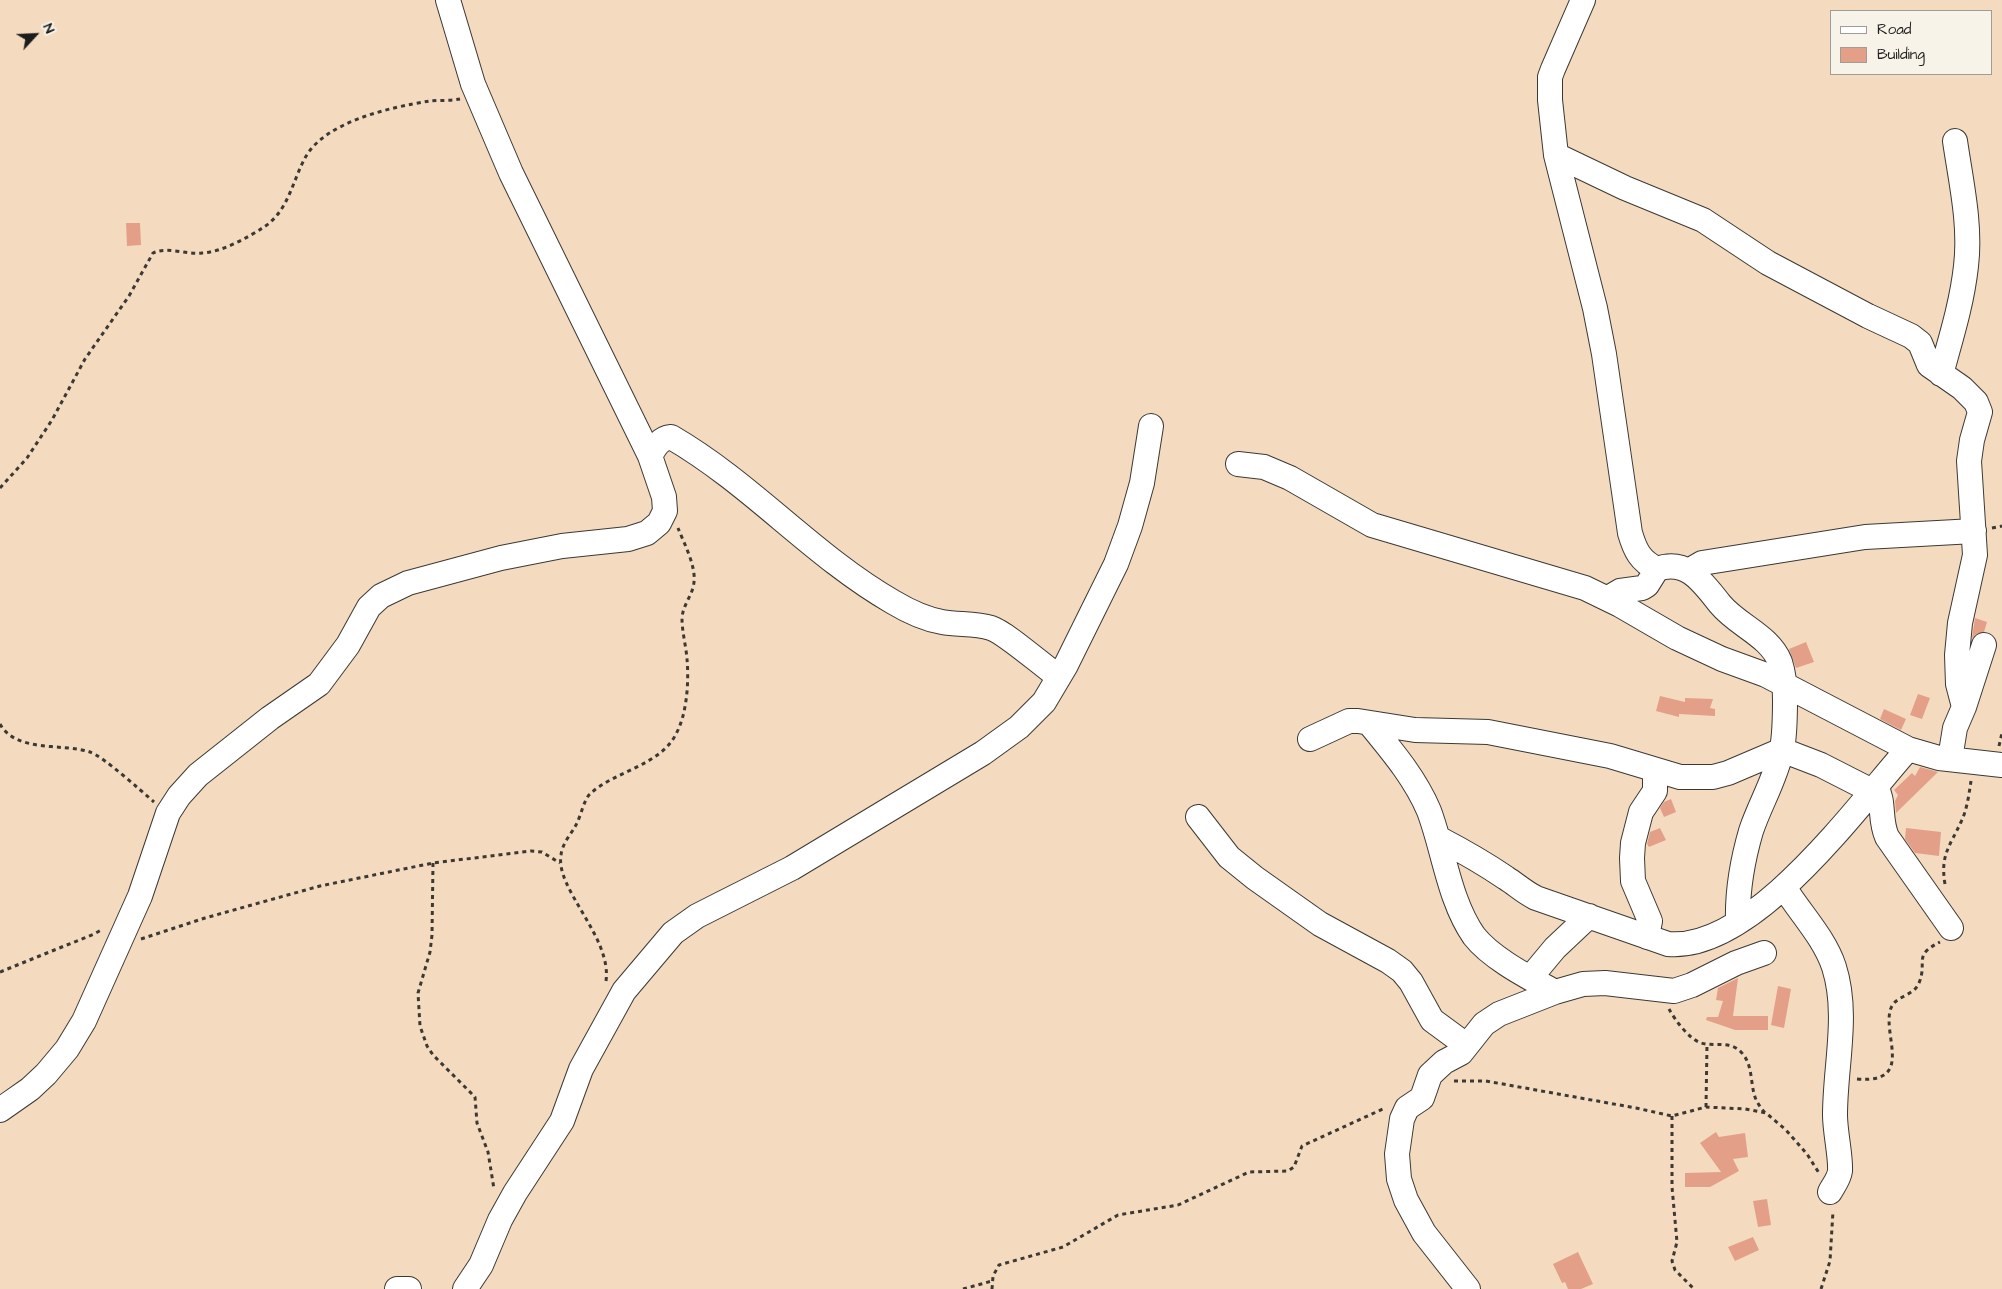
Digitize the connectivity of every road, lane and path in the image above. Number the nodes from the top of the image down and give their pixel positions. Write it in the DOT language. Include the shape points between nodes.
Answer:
graph roads {
  1 [pos="448,0"];
  2 [pos="1583,0"];
  3 [pos="476,90"];
  4 [pos="1955,141"];
  5 [pos="1556,155"];
  6 [pos="1941,374"];
  7 [pos="1151,426"];
  8 [pos="650,456"];
  9 [pos="1238,464"];
  10 [pos="0,488"];
  11 [pos="665,511"];
  12 [pos="1974,531"];
  13 [pos="1657,569"];
  14 [pos="1690,570"];
  15 [pos="1608,598"];
  16 [pos="1984,645"];
  17 [pos="1059,677"];
  18 [pos="1785,684"];
  19 [pos="1964,707"];
  20 [pos="1369,723"];
  21 [pos="0,724"];
  22 [pos="1310,739"];
  23 [pos="1908,749"];
  24 [pos="1782,750"];
  25 [pos="1950,759"];
  26 [pos="1974,762"];
  27 [pos="2002,765"];
  28 [pos="1654,771"];
  29 [pos="1874,788"];
  30 [pos="168,813"];
  31 [pos="1198,817"];
  32 [pos="1438,838"];
  33 [pos="433,863"];
  34 [pos="560,863"];
  35 [pos="1784,887"];
  36 [pos="1945,887"];
  37 [pos="1589,916"];
  38 [pos="1738,922"];
  39 [pos="118,928"];
  40 [pos="1952,928"];
  41 [pos="1647,936"];
  42 [pos="1764,952"];
  43 [pos="0,972"];
  44 [pos="1530,978"];
  45 [pos="606,986"];
  46 [pos="1659,991"];
  47 [pos="1555,992"];
  48 [pos="1707,1044"];
  49 [pos="1466,1045"];
  50 [pos="1430,1075"];
  51 [pos="1836,1078"];
  52 [pos="1390,1106"];
  53 [pos="1706,1107"];
  54 [pos="0,1110"];
  55 [pos="1766,1113"];
  56 [pos="1672,1116"];
  57 [pos="495,1192"];
  58 [pos="1830,1192"];
  59 [pos="992,1282"];
  60 [pos="397,1289"];
  61 [pos="409,1289"];
  62 [pos="465,1289"];
  63 [pos="963,1289"];
  64 [pos="992,1289"];
  65 [pos="1468,1289"];
  66 [pos="1694,1289"];
  67 [pos="1821,1289"];
  1 -- 3 [label="street"];
  2 -- 5 [label="street" via="1550,77"];
  3 -- 8 [label="street" via="526,207"];
  3 -- 10 [label="path" via="459,99 395,108 333,130 316,141 308,152 289,198 266,226 203,254 168,250 153,253 130,296 85,359 27,458"];
  4 -- 6 [label="street" via="1966,224 1966,265"];
  5 -- 6 [label="street" via="1703,220 1768,263 1911,336 1920,343 1926,362"];
  5 -- 13 [label="street" via="1595,308 1630,533 1640,559"];
  6 -- 12 [label="street" via="1970,395 1979,408 1969,462"];
  7 -- 17 [label="street" via="1142,483 1122,549"];
  8 -- 11 [label="street" via="664,497"];
  8 -- 17 [label="street" via="660,441 671,437 750,493 830,561 864,584 919,615 942,622 993,628"];
  9 -- 15 [label="street" via="1264,467 1290,478 1372,525 1540,574"];
  11 -- 30 [label="street" via="659,523 638,537 562,546 500,558 408,583 381,596 369,607 348,645 319,684 198,775"];
  11 -- 34 [label="path" via="678,528 694,582 682,616 687,660 681,723 664,749 590,794 566,841"];
  12 -- 14 [label="street" via="1865,537 1702,563"];
  12 -- 19 [label="street" via="1975,555 1960,623 1957,655 1958,684"];
  13 -- 14 [label="street" via="1672,566"];
  13 -- 15 [label="street" via="1642,588 1620,591"];
  14 -- 18 [label="street" via="1725,610 1773,650 1780,662"];
  15 -- 18 [label="street" via="1677,638"];
  16 -- 19 [label="street"];
  17 -- 62 [label="street" via="1035,712 1020,727 982,753 792,868 697,916 673,932 624,991 581,1069 562,1121 508,1206 482,1265"];
  18 -- 23 [label="street"];
  18 -- 24 [label="street"];
  19 -- 25 [label="street" via="1955,728"];
  20 -- 22 [label="street" via="1349,721"];
  20 -- 28 [label="street" via="1415,730 1488,732 1610,756"];
  20 -- 32 [label="street" via="1418,787"];
  21 -- 30 [label="path" via="12,736 39,747 92,752"];
  23 -- 25 [label="street"];
  23 -- 29 [label="street"];
  24 -- 28 [label="street" via="1713,777 1680,777"];
  24 -- 29 [label="street"];
  24 -- 38 [label="street" via="1760,804 1745,854 1739,885"];
  25 -- 26 [label="street"];
  26 -- 27 [label="street"];
  26 -- 36 [label="path" via="1962,821 1948,846 1944,861"];
  28 -- 41 [label="street" via="1654,791 1641,812 1632,858 1634,881 1650,921"];
  29 -- 35 [label="street" via="1838,834"];
  29 -- 40 [label="street" via="1883,804 1881,820 1887,837"];
  30 -- 39 [label="street" via="151,867"];
  31 -- 49 [label="street" via="1229,857 1254,878 1320,924 1402,971 1432,1020"];
  32 -- 37 [label="street" via="1508,879 1524,892"];
  32 -- 44 [label="street" via="1456,897 1475,937 1488,950"];
  33 -- 34 [label="path" via="531,851 542,852"];
  33 -- 39 [label="path" via="288,894 144,940"];
  33 -- 57 [label="path" via="432,935 418,992 420,1026 426,1046 475,1097 477,1123 488,1152"];
  34 -- 45 [label="path" via="598,941 605,960"];
  35 -- 38 [label="street"];
  35 -- 51 [label="street" via="1823,943 1834,967 1842,1017"];
  37 -- 41 [label="street"];
  37 -- 44 [label="street" via="1555,948"];
  38 -- 41 [label="street" via="1681,945"];
  39 -- 43 [label="path" via="94,934"];
  39 -- 54 [label="street" via="84,1021 68,1049 30,1089"];
  40 -- 51 [label="path" via="1945,939 1925,950 1921,957 1919,983 1891,1008 1893,1059 1889,1069 1868,1080"];
  42 -- 46 [label="street" via="1692,985 1674,991"];
  44 -- 47 [label="street"];
  46 -- 47 [label="street" via="1605,983 1583,984"];
  46 -- 48 [label="path" via="1671,1013 1688,1033"];
  47 -- 49 [label="street" via="1499,1014 1484,1024"];
  48 -- 53 [label="path"];
  48 -- 55 [label="path" via="1725,1044 1743,1054 1754,1096"];
  49 -- 50 [label="street" via="1457,1056 1444,1062"];
  50 -- 56 [label="path" via="1458,1081 1486,1081"];
  50 -- 65 [label="street" via="1422,1098 1407,1108 1402,1119 1397,1154 1399,1178 1406,1200 1424,1233"];
  51 -- 58 [label="street" via="1835,1136 1840,1171"];
  52 -- 59 [label="path" via="1302,1146 1294,1167 1288,1171 1254,1171 1178,1205 1118,1215 1062,1247 999,1265"];
  53 -- 55 [label="path"];
  53 -- 56 [label="path"];
  55 -- 58 [label="path" via="1807,1154"];
  56 -- 66 [label="path" via="1672,1187 1677,1242 1672,1261 1675,1270"];
  58 -- 67 [label="path" via="1833,1209 1830,1262"];
  59 -- 63 [label="path"];
  59 -- 64 [label="path"];
  60 -- 61 [label="street"];
}
